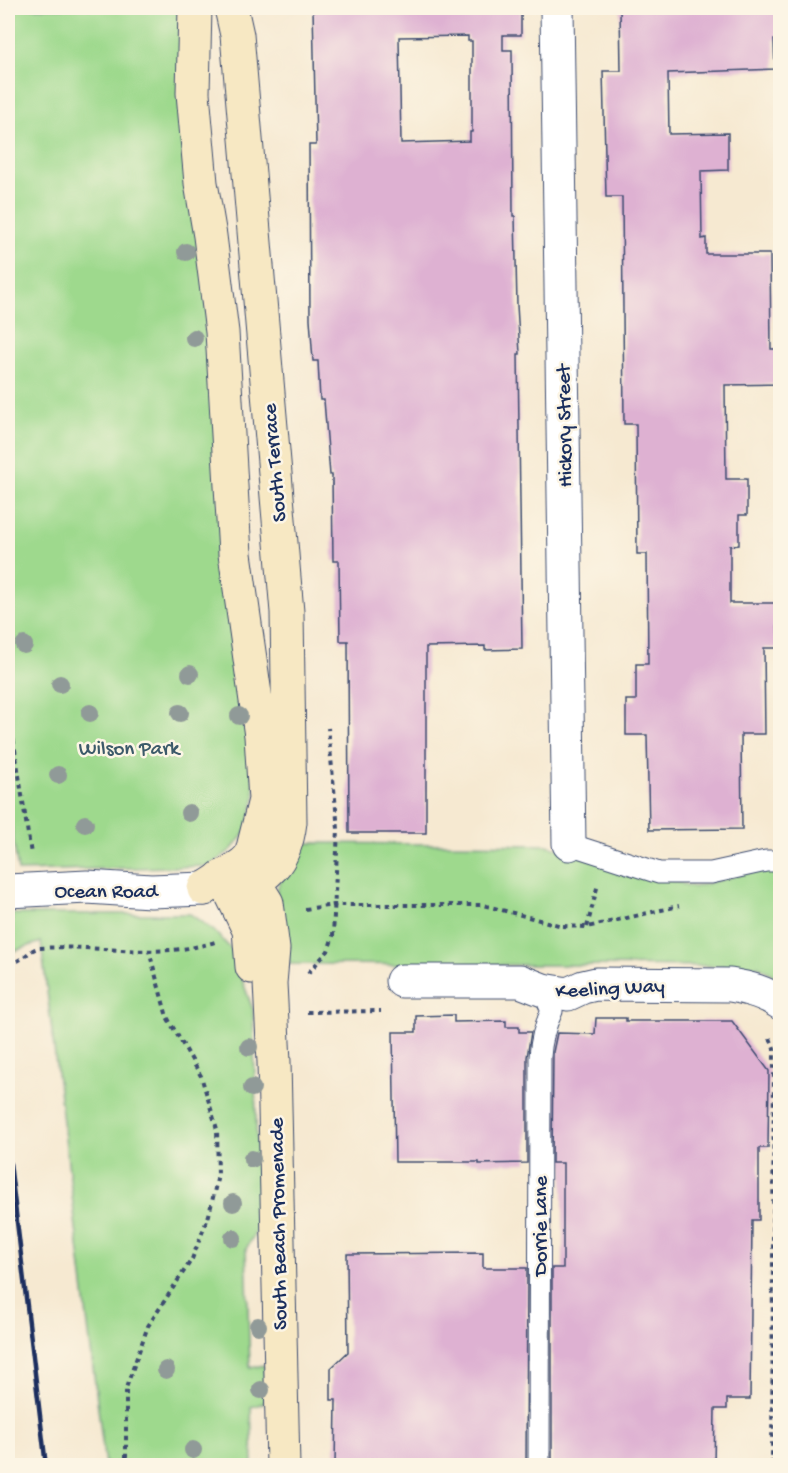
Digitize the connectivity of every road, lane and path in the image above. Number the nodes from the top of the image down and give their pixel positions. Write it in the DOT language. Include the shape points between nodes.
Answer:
graph roads {
  1 [pos="195,8"];
  2 [pos="231,8"];
  3 [pos="557,8"];
  4 [pos="8,256"];
  5 [pos="8,295"];
  6 [pos="8,704"];
  7 [pos="569,844"];
  8 [pos="606,855"];
  9 [pos="780,861"];
  10 [pos="231,881"];
  11 [pos="22,890"];
  12 [pos="682,905"];
  13 [pos="258,923"];
  14 [pos="586,927"];
  15 [pos="149,951"];
  16 [pos="8,963"];
  17 [pos="402,981"];
  18 [pos="543,990"];
  19 [pos="773,1017"];
  20 [pos="130,1466"];
  21 [pos="283,1466"];
  22 [pos="539,1466"];
  23 [pos="772,1466"];
  1 -- 10 [label="street, South Terrace" via="193,93 201,183 222,332 235,554 264,774 265,800 251,855"];
  2 -- 10 [label="street, South Terrace" via="237,35 287,612 290,822 288,839 277,863"];
  3 -- 7 [label="street, Hickory Street"];
  4 -- 5 [label="path" via="13,284"];
  6 -- 11 [label="path"];
  7 -- 8 [label="lane"];
  8 -- 9 [label="lane" via="659,873 711,873"];
  8 -- 14 [label="path"];
  10 -- 11 [label="street, Ocean Road" via="151,891 87,887"];
  10 -- 13 [label="street, South Beach Promenade" via="267,903"];
  12 -- 14 [label="path"];
  13 -- 14 [label="path" via="281,913 334,905 483,905 562,926"];
  13 -- 15 [label="path" via="197,947"];
  13 -- 21 [label="street, South Beach Promenade" via="273,949 270,983"];
  15 -- 16 [label="path" via="36,948 18,963"];
  15 -- 20 [label="path" via="166,1017 201,1076 217,1129 218,1174 209,1215 192,1259 148,1326 126,1388 126,1460"];
  17 -- 18 [label="street, Keeling Way" via="520,981"];
  18 -- 19 [label="street, Keeling Way" via="568,994 583,987 612,983 730,985 773,997"];
  18 -- 22 [label="lane, Dorrie Lane" via="552,1011 541,1039 540,1057"];
  19 -- 23 [label="path"];
}
